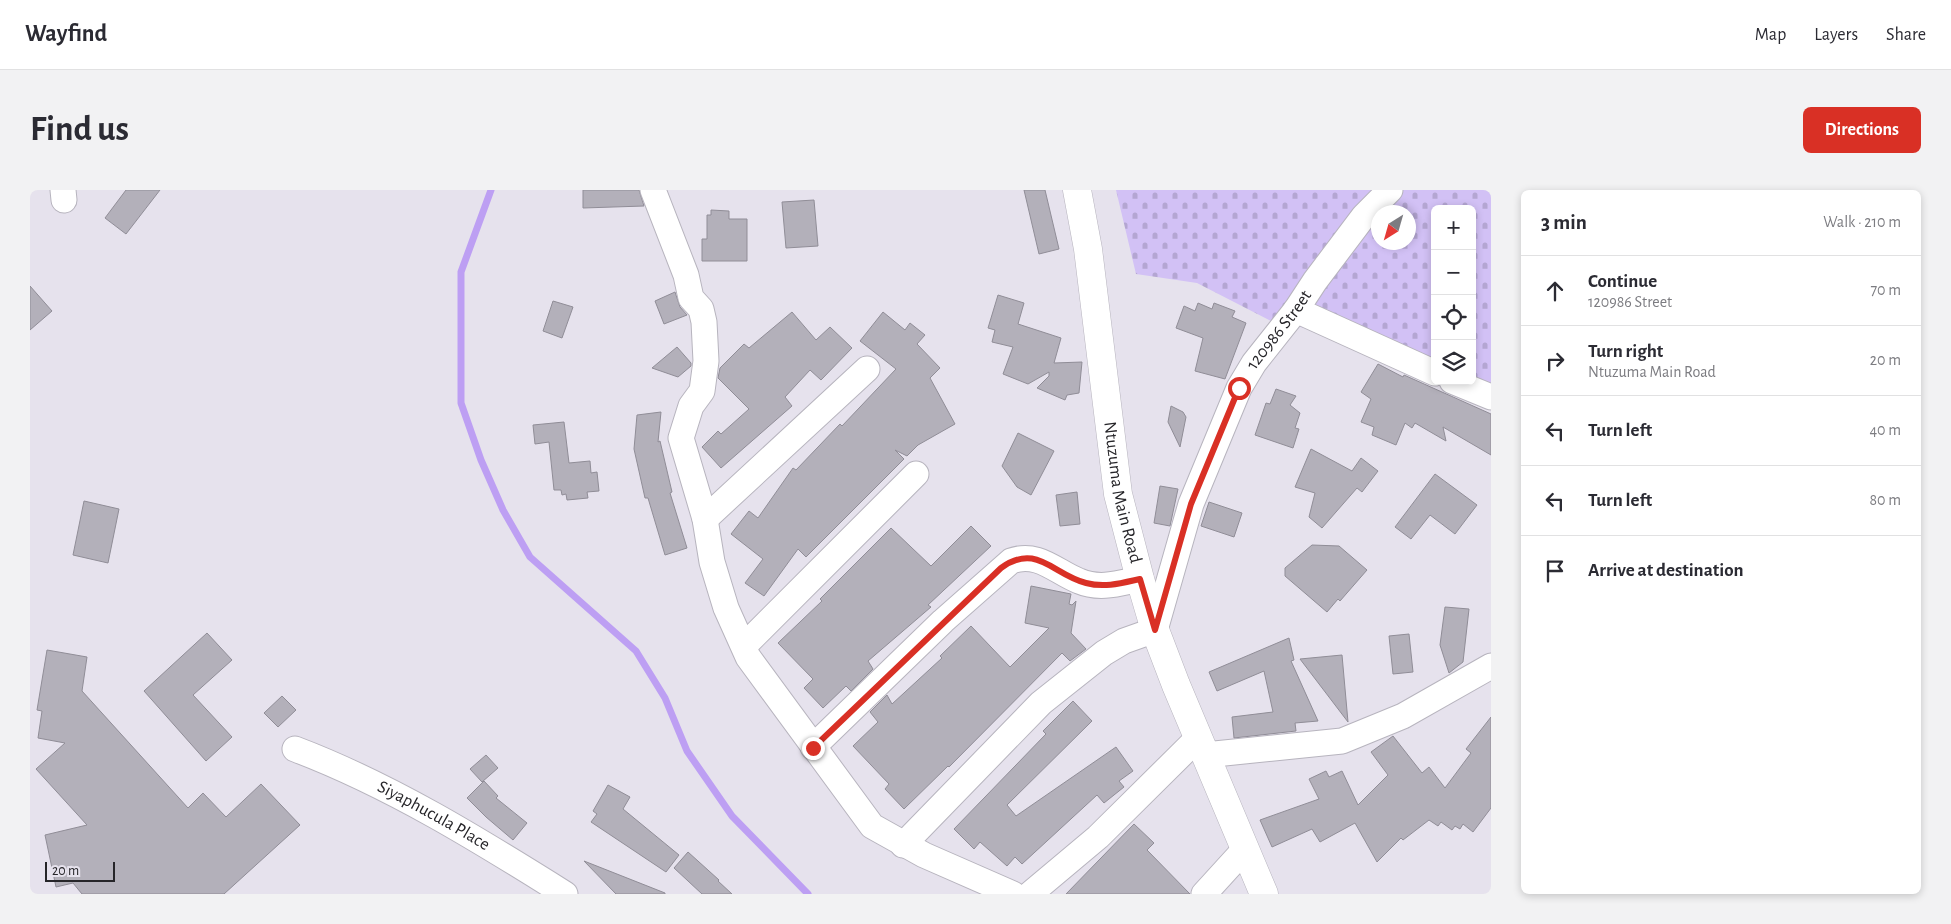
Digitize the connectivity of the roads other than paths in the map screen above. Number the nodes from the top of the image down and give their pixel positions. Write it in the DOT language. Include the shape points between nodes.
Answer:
graph roads {
  1 [pos="653,190"];
  2 [pos="1077,190"];
  3 [pos="1390,190"];
  4 [pos="1296,310"];
  5 [pos="867,370"];
  6 [pos="1431,371"];
  7 [pos="1462,385"];
  8 [pos="1491,397"];
  9 [pos="916,474"];
  10 [pos="705,519"];
  11 [pos="1140,579"];
  12 [pos="1155,630"];
  13 [pos="744,646"];
  14 [pos="1491,666"];
  15 [pos="1201,747"];
  16 [pos="813,748"];
  17 [pos="295,749"];
  18 [pos="903,845"];
  19 [pos="1245,849"];
  20 [pos="1004,892"];
  21 [pos="565,894"];
  22 [pos="1030,894"];
  23 [pos="1204,894"];
  24 [pos="1264,894"];
  1 -- 10 [label="street" via="686,275 691,298 701,309 704,322 706,361 702,391 691,406 681,438"];
  2 -- 11 [label="main road, Ntuzuma Main Road" via="1088,249 1118,494"];
  3 -- 4 [label="street, 120986 Street" via="1364,216"];
  4 -- 6 [label="street"];
  4 -- 12 [label="street, 120986 Street" via="1254,363 1239,388 1191,504"];
  5 -- 10 [label="street"];
  7 -- 8 [label="street"];
  9 -- 13 [label="street"];
  10 -- 13 [label="street" via="712,562 726,608"];
  11 -- 12 [label="main road, Ntuzuma Main Road"];
  11 -- 16 [label="street" via="1108,586 1097,585 1079,582 1040,560 1021,557 1011,561 943,621"];
  12 -- 15 [label="main road, Ntuzuma Main Road"];
  12 -- 18 [label="street" via="1124,641 1104,653 1041,703"];
  13 -- 16 [label="street" via="748,657"];
  14 -- 15 [label="street" via="1403,716 1342,741"];
  15 -- 19 [label="main road, Ntuzuma Main Road"];
  15 -- 22 [label="street"];
  16 -- 18 [label="street" via="872,826"];
  17 -- 21 [label="street, Siyaphucula Place" via="368,781 471,836"];
  18 -- 20 [label="street"];
  19 -- 23 [label="street"];
  19 -- 24 [label="main road, Ntuzuma Main Road"];
}
